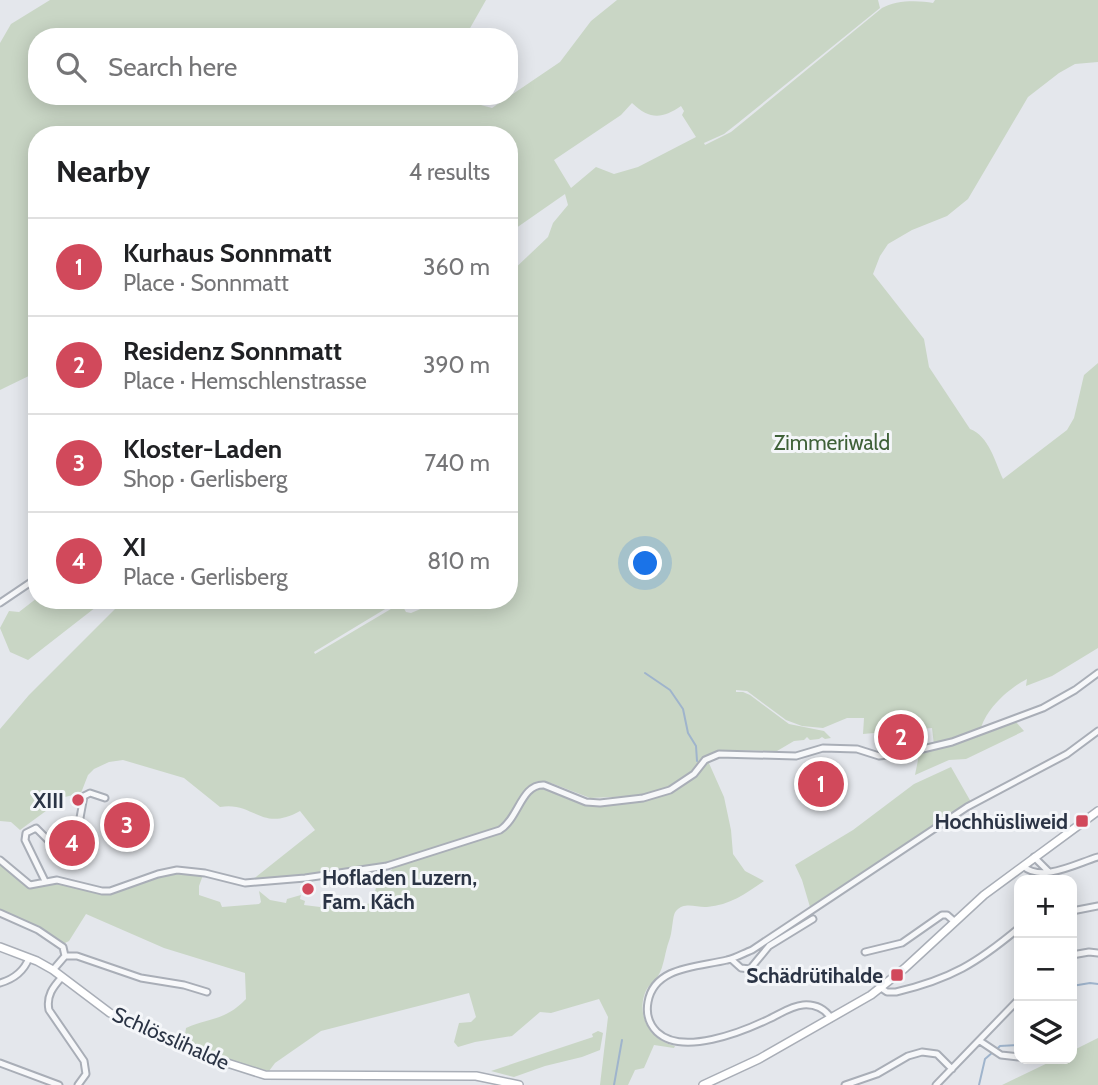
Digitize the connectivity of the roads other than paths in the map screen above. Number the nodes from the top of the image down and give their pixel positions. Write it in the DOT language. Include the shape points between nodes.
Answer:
graph roads {
  1 [pos="28,584"];
  2 [pos="0,603"];
  3 [pos="1098,673"];
  4 [pos="1098,731"];
  5 [pos="105,798"];
  6 [pos="1098,811"];
  7 [pos="1034,857"];
  8 [pos="1098,857"];
  9 [pos="0,860"];
  10 [pos="1023,866"];
  11 [pos="1048,871"];
  12 [pos="45,881"];
  13 [pos="1098,906"];
  14 [pos="1077,910"];
  15 [pos="0,913"];
  16 [pos="813,919"];
  17 [pos="955,922"];
  18 [pos="1014,932"];
  19 [pos="0,947"];
  20 [pos="865,953"];
  21 [pos="1098,953"];
  22 [pos="1077,954"];
  23 [pos="65,956"];
  24 [pos="29,958"];
  25 [pos="731,959"];
  26 [pos="53,970"];
  27 [pos="62,977"];
  28 [pos="0,983"];
  29 [pos="881,988"];
  30 [pos="207,992"];
  31 [pos="1017,1001"];
  32 [pos="831,1018"];
  33 [pos="980,1041"];
  34 [pos="1014,1056"];
  35 [pos="0,1063"];
  36 [pos="952,1069"];
  37 [pos="276,1080"];
  38 [pos="59,1085"];
  39 [pos="78,1085"];
  40 [pos="519,1085"];
  41 [pos="703,1085"];
  42 [pos="845,1085"];
  43 [pos="936,1085"];
  1 -- 2 [label="street"];
  3 -- 12 [label="street" via="1032,712 952,742 890,755 819,748 796,756 727,753 711,757 677,786 643,798 586,802 544,785 532,786 514,817 500,830 373,869 245,883 177,870 105,891 68,881"];
  4 -- 25 [label="street" via="1066,754 967,807 766,941"];
  5 -- 12 [label="street" via="90,793 84,796 75,845 69,853 60,852 36,828 26,833 25,840"];
  6 -- 7 [label="main road"];
  7 -- 10 [label="main road"];
  7 -- 11 [label="street"];
  8 -- 11 [label="street"];
  9 -- 12 [label="street" via="30,885"];
  10 -- 11 [label="street"];
  10 -- 17 [label="main road"];
  13 -- 14 [label="street"];
  15 -- 23 [label="street" via="54,940"];
  16 -- 25 [label="street" via="769,946 750,969 740,968"];
  17 -- 20 [label="street" via="942,915 902,943"];
  17 -- 29 [label="main road"];
  18 -- 29 [label="street" via="983,958 955,973 900,992"];
  19 -- 24 [label="main road, Schlösslihalde"];
  21 -- 22 [label="street"];
  23 -- 26 [label="street"];
  23 -- 30 [label="street"];
  24 -- 26 [label="main road, Schlösslihalde"];
  24 -- 28 [label="street" via="23,970"];
  25 -- 32 [label="street" via="689,967 660,980 647,1007 658,1033 673,1042 713,1039 806,1004 821,1008"];
  26 -- 27 [label="main road, Schlösslihalde"];
  27 -- 37 [label="main road, Schlösslihalde" via="110,1013 136,1026"];
  27 -- 39 [label="street" via="47,1003 84,1060 86,1074"];
  29 -- 32 [label="main road"];
  31 -- 33 [label="street"];
  32 -- 41 [label="main road"];
  33 -- 34 [label="street" via="1001,1055"];
  33 -- 36 [label="street"];
  35 -- 38 [label="street"];
  36 -- 42 [label="street" via="937,1054 922,1052"];
  36 -- 43 [label="street"];
  37 -- 40 [label="main road, Schlösslihalde" via="476,1076"];
}
